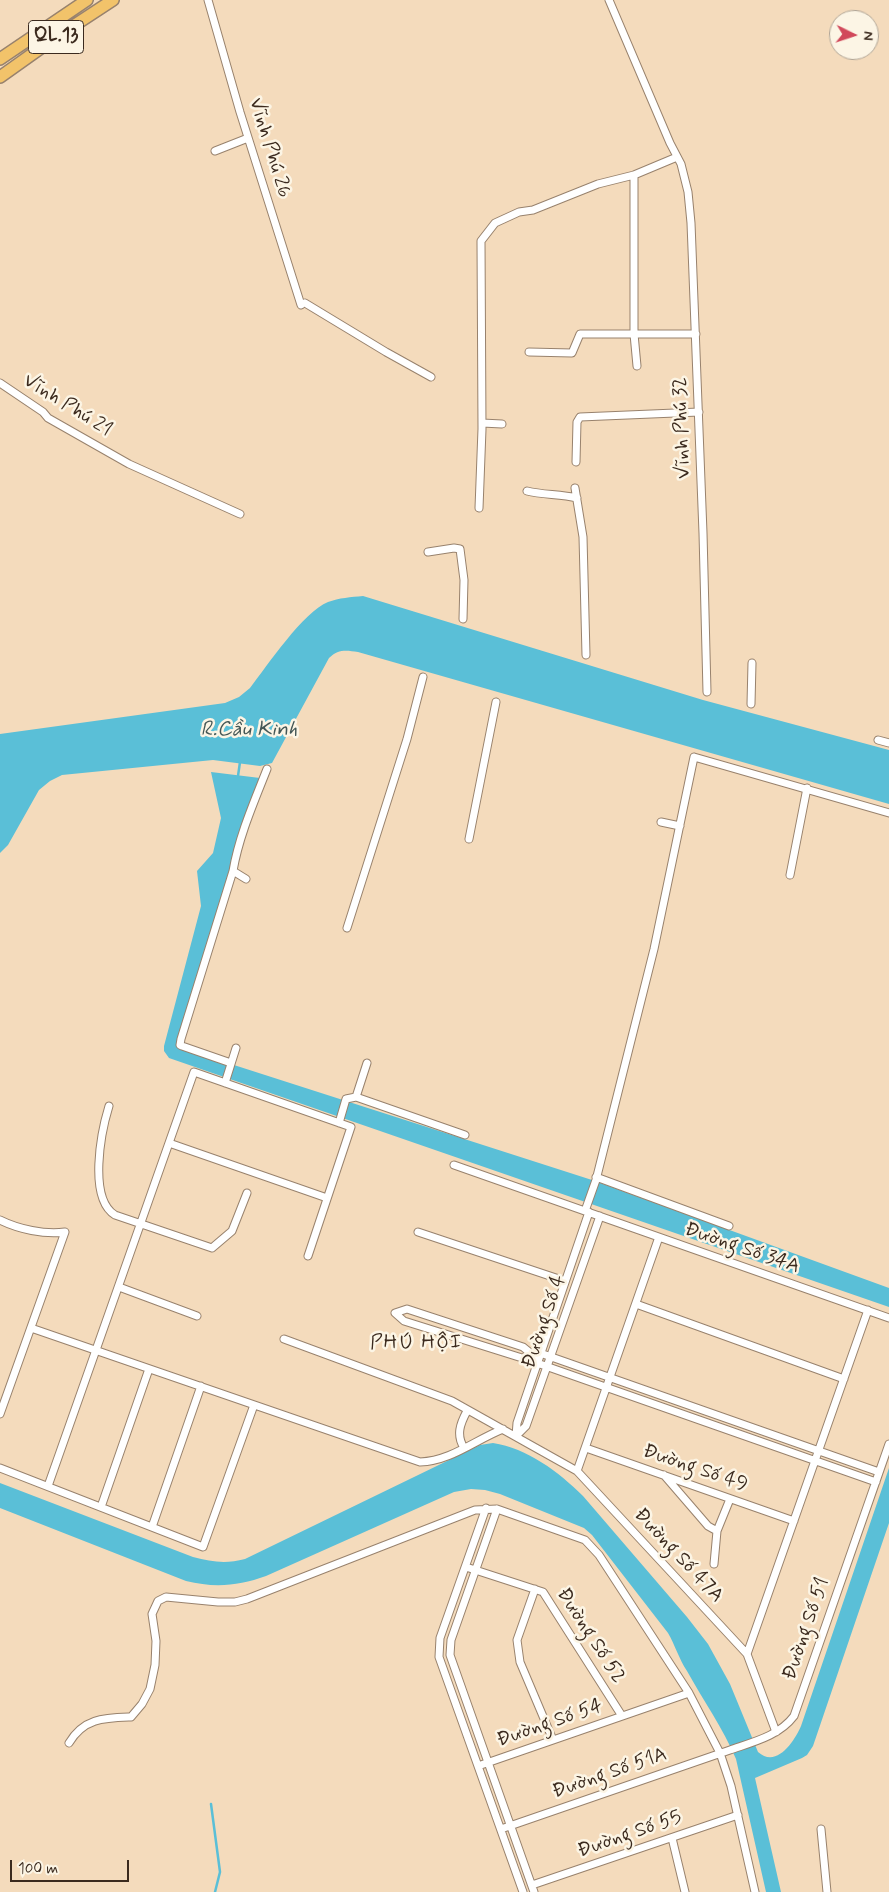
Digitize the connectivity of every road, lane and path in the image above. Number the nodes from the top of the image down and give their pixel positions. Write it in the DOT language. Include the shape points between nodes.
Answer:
graph roads {
  1 [pos="87,0"];
  2 [pos="113,0"];
  3 [pos="208,0"];
  4 [pos="609,0"];
  5 [pos="0,59"];
  6 [pos="0,77"];
  7 [pos="248,138"];
  8 [pos="214,151"];
  9 [pos="679,160"];
  10 [pos="634,174"];
  11 [pos="634,334"];
  12 [pos="696,334"];
  13 [pos="529,352"];
  14 [pos="637,366"];
  15 [pos="431,377"];
  16 [pos="0,383"];
  17 [pos="699,412"];
  18 [pos="482,423"];
  19 [pos="502,424"];
  20 [pos="576,462"];
  21 [pos="575,488"];
  22 [pos="527,491"];
  23 [pos="576,498"];
  24 [pos="479,508"];
  25 [pos="240,514"];
  26 [pos="428,552"];
  27 [pos="463,619"];
  28 [pos="586,655"];
  29 [pos="752,662"];
  30 [pos="423,678"];
  31 [pos="707,692"];
  32 [pos="496,702"];
  33 [pos="751,704"];
  34 [pos="878,740"];
  35 [pos="889,743"];
  36 [pos="268,769"];
  37 [pos="807,788"];
  38 [pos="889,812"];
  39 [pos="662,822"];
  40 [pos="680,826"];
  41 [pos="470,838"];
  42 [pos="233,871"];
  43 [pos="790,875"];
  44 [pos="246,879"];
  45 [pos="347,928"];
  46 [pos="236,1048"];
  47 [pos="231,1063"];
  48 [pos="367,1063"];
  49 [pos="225,1081"];
  50 [pos="356,1097"];
  51 [pos="109,1106"];
  52 [pos="340,1120"];
  53 [pos="465,1135"];
  54 [pos="169,1143"];
  55 [pos="454,1165"];
  56 [pos="596,1178"];
  57 [pos="247,1192"];
  58 [pos="327,1198"];
  59 [pos="587,1209"];
  60 [pos="600,1216"];
  61 [pos="0,1220"];
  62 [pos="141,1224"];
  63 [pos="729,1226"];
  64 [pos="418,1232"];
  65 [pos="659,1237"];
  66 [pos="308,1256"];
  67 [pos="565,1282"];
  68 [pos="118,1287"];
  69 [pos="636,1304"];
  70 [pos="868,1310"];
  71 [pos="197,1316"];
  72 [pos="889,1318"];
  73 [pos="30,1328"];
  74 [pos="284,1339"];
  75 [pos="96,1350"];
  76 [pos="551,1356"];
  77 [pos="537,1357"];
  78 [pos="548,1366"];
  79 [pos="149,1369"];
  80 [pos="610,1377"];
  81 [pos="844,1379"];
  82 [pos="201,1386"];
  83 [pos="607,1387"];
  84 [pos="254,1405"];
  85 [pos="468,1411"];
  86 [pos="0,1414"];
  87 [pos="503,1429"];
  88 [pos="516,1436"];
  89 [pos="889,1444"];
  90 [pos="464,1448"];
  91 [pos="586,1448"];
  92 [pos="819,1451"];
  93 [pos="815,1461"];
  94 [pos="0,1468"];
  95 [pos="577,1471"];
  96 [pos="879,1472"];
  97 [pos="664,1475"];
  98 [pos="876,1482"];
  99 [pos="48,1486"];
  100 [pos="730,1499"];
  101 [pos="101,1507"];
  102 [pos="486,1508"];
  103 [pos="497,1509"];
  104 [pos="794,1521"];
  105 [pos="152,1527"];
  106 [pos="717,1531"];
  107 [pos="714,1564"];
  108 [pos="466,1567"];
  109 [pos="476,1570"];
  110 [pos="535,1589"];
  111 [pos="747,1654"];
  112 [pos="689,1693"];
  113 [pos="622,1716"];
  114 [pos="776,1732"];
  115 [pos="553,1740"];
  116 [pos="69,1743"];
  117 [pos="730,1750"];
  118 [pos="720,1754"];
  119 [pos="488,1762"];
  120 [pos="478,1766"];
  121 [pos="738,1815"];
  122 [pos="511,1825"];
  123 [pos="501,1829"];
  124 [pos="821,1829"];
  125 [pos="672,1838"];
  126 [pos="533,1888"];
  127 [pos="523,1892"];
  128 [pos="685,1892"];
  129 [pos="755,1892"];
  130 [pos="827,1892"];
  1 -- 5 [label="highway, QL.13"];
  2 -- 6 [label="highway, QL.13"];
  3 -- 7 [label="street, Vĩnh Phú 26"];
  4 -- 9 [label="street, Vĩnh Phú 32"];
  7 -- 8 [label="street"];
  7 -- 15 [label="street, Vĩnh Phú 26" via="303,304"];
  9 -- 10 [label="street"];
  9 -- 12 [label="street, Vĩnh Phú 32" via="688,192"];
  10 -- 11 [label="street"];
  10 -- 18 [label="street" via="519,212 495,223 481,241"];
  11 -- 12 [label="street"];
  11 -- 13 [label="street" via="580,334 572,353"];
  11 -- 14 [label="street"];
  12 -- 17 [label="street, Vĩnh Phú 32"];
  16 -- 25 [label="street, Vĩnh Phú 21" via="48,418 129,464"];
  17 -- 20 [label="street" via="580,417 577,422"];
  17 -- 31 [label="street, Vĩnh Phú 32"];
  18 -- 19 [label="street"];
  18 -- 24 [label="street"];
  21 -- 23 [label="street"];
  22 -- 23 [label="street"];
  23 -- 28 [label="street" via="583,537"];
  26 -- 27 [label="street" via="460,548 464,580"];
  29 -- 33 [label="street"];
  30 -- 45 [label="street"];
  32 -- 41 [label="street"];
  34 -- 35 [label="street"];
  36 -- 42 [label="street" via="242,836"];
  37 -- 38 [label="street"];
  37 -- 40 [label="street" via="694,757"];
  37 -- 43 [label="street"];
  39 -- 40 [label="street"];
  40 -- 56 [label="street"];
  42 -- 44 [label="street"];
  42 -- 47 [label="street" via="181,1039 182,1046"];
  46 -- 47 [label="street"];
  47 -- 49 [label="street"];
  48 -- 50 [label="street"];
  49 -- 52 [label="street"];
  49 -- 54 [label="street" via="194,1072"];
  50 -- 52 [label="street" via="346,1099"];
  50 -- 53 [label="street"];
  51 -- 62 [label="street" via="100,1155 102,1197 110,1212"];
  52 -- 58 [label="street" via="351,1127"];
  54 -- 58 [label="street"];
  54 -- 62 [label="street"];
  55 -- 59 [label="street, Đường Số 34A"];
  56 -- 59 [label="street"];
  56 -- 63 [label="street"];
  57 -- 62 [label="street" via="232,1230 212,1248"];
  58 -- 66 [label="street"];
  59 -- 60 [label="street, Đường Số 34A"];
  59 -- 67 [label="street"];
  60 -- 65 [label="street, Đường Số 34A"];
  60 -- 76 [label="street, Đường Số 4"];
  61 -- 73 [label="street" via="44,1232 65,1232"];
  62 -- 68 [label="street"];
  64 -- 67 [label="street"];
  65 -- 69 [label="street"];
  65 -- 70 [label="street, Đường Số 34A"];
  67 -- 77 [label="street"];
  68 -- 71 [label="street"];
  68 -- 75 [label="street"];
  69 -- 80 [label="street"];
  69 -- 81 [label="street"];
  70 -- 72 [label="street, Đường Số 34A"];
  70 -- 81 [label="street"];
  73 -- 75 [label="street"];
  73 -- 86 [label="street"];
  74 -- 85 [label="street, Đường Số 47A" via="452,1401"];
  75 -- 79 [label="street"];
  75 -- 99 [label="street"];
  76 -- 77 [label="street"];
  76 -- 78 [label="street, Đường Số 4"];
  76 -- 80 [label="street"];
  77 -- 77 [label="street" via="523,1347 406,1309 395,1313 404,1321 522,1358"];
  77 -- 78 [label="street"];
  77 -- 88 [label="street"];
  78 -- 83 [label="street"];
  78 -- 88 [label="street, Đường Số 4" via="526,1426"];
  79 -- 82 [label="street"];
  79 -- 101 [label="street"];
  80 -- 83 [label="street"];
  80 -- 92 [label="street"];
  81 -- 92 [label="street"];
  82 -- 84 [label="street"];
  82 -- 105 [label="street"];
  83 -- 91 [label="street"];
  83 -- 93 [label="street"];
  84 -- 90 [label="street" via="420,1462 434,1461"];
  84 -- 105 [label="street" via="203,1547"];
  85 -- 87 [label="street, Đường Số 47A"];
  85 -- 90 [label="street" via="460,1423 459,1441"];
  87 -- 88 [label="street, Đường Số 47A"];
  87 -- 90 [label="street"];
  88 -- 95 [label="street, Đường Số 47A"];
  89 -- 96 [label="street"];
  91 -- 95 [label="street"];
  91 -- 97 [label="street, Đường Số 49"];
  92 -- 93 [label="street"];
  92 -- 96 [label="street"];
  93 -- 98 [label="street"];
  93 -- 104 [label="street"];
  94 -- 99 [label="street"];
  95 -- 111 [label="street, Đường Số 47A"];
  96 -- 98 [label="street"];
  97 -- 100 [label="street, Đường Số 49"];
  97 -- 106 [label="street" via="708,1526"];
  98 -- 114 [label="street, Đường Số 51" via="794,1716"];
  99 -- 101 [label="street"];
  100 -- 104 [label="street, Đường Số 49"];
  100 -- 106 [label="street"];
  101 -- 105 [label="street"];
  102 -- 103 [label="street"];
  102 -- 108 [label="street"];
  102 -- 116 [label="street" via="247,1599 218,1602 166,1597 158,1601 152,1614 156,1641 154,1665 150,1689 142,1704 131,1717 92,1721"];
  103 -- 109 [label="street"];
  103 -- 112 [label="street" via="585,1540 599,1555"];
  104 -- 111 [label="street"];
  106 -- 107 [label="street"];
  108 -- 109 [label="street, Đường Số 52"];
  108 -- 120 [label="street" via="440,1638 439,1657"];
  109 -- 110 [label="street, Đường Số 52"];
  109 -- 119 [label="street" via="451,1640 450,1655"];
  110 -- 113 [label="street, Đường Số 52" via="543,1592"];
  110 -- 115 [label="street" via="517,1640 520,1662"];
  111 -- 114 [label="street, Đường Số 47A"];
  112 -- 113 [label="street, Đường Số 54"];
  112 -- 118 [label="street"];
  113 -- 115 [label="street, Đường Số 54"];
  114 -- 117 [label="street, Đường Số 51"];
  115 -- 119 [label="street, Đường Số 54"];
  117 -- 118 [label="street, Đường Số 51A"];
  118 -- 121 [label="street"];
  118 -- 122 [label="street, Đường Số 51A"];
  119 -- 120 [label="street, Đường Số 54"];
  119 -- 122 [label="street"];
  120 -- 123 [label="street"];
  121 -- 125 [label="street, Đường Số 55"];
  121 -- 129 [label="street"];
  122 -- 123 [label="street, Đường Số 51A"];
  122 -- 126 [label="street"];
  123 -- 127 [label="street"];
  124 -- 130 [label="street"];
  125 -- 126 [label="street, Đường Số 55"];
  125 -- 128 [label="street"];
}
